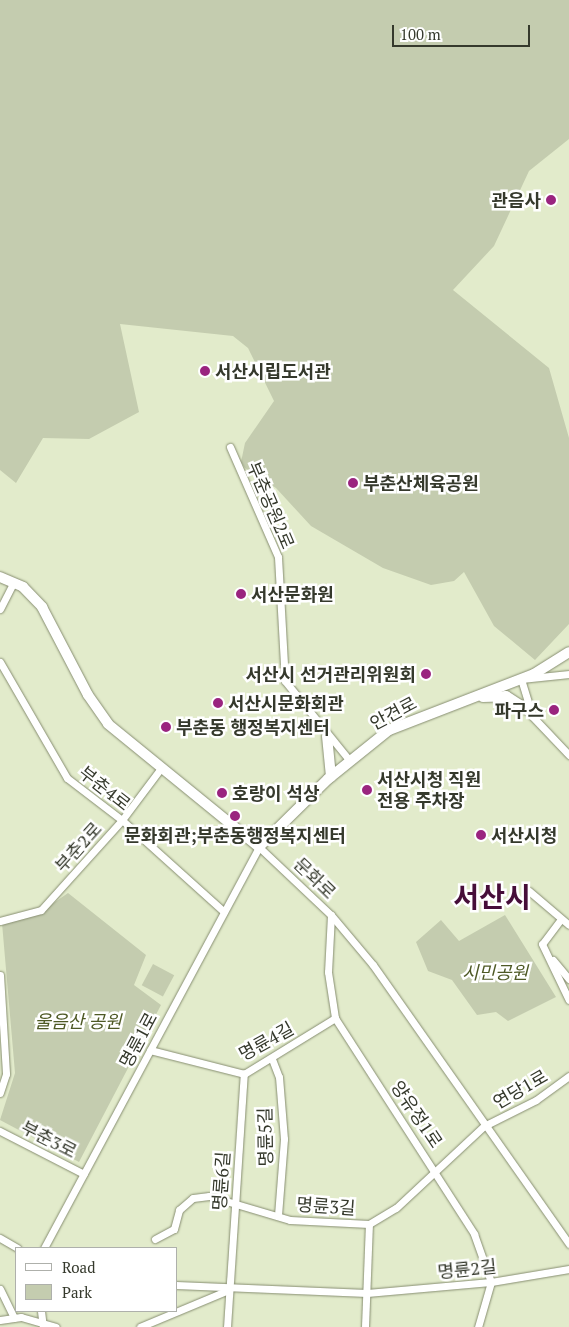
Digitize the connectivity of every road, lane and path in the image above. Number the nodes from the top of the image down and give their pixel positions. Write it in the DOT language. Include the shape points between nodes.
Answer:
graph roads {
  1 [pos="230,448"];
  2 [pos="0,577"];
  3 [pos="14,582"];
  4 [pos="0,609"];
  5 [pos="569,652"];
  6 [pos="0,662"];
  7 [pos="569,674"];
  8 [pos="521,679"];
  9 [pos="476,695"];
  10 [pos="529,711"];
  11 [pos="327,736"];
  12 [pos="569,755"];
  13 [pos="350,761"];
  14 [pos="161,768"];
  15 [pos="331,777"];
  16 [pos="122,820"];
  17 [pos="259,847"];
  18 [pos="529,891"];
  19 [pos="224,912"];
  20 [pos="331,915"];
  21 [pos="561,919"];
  22 [pos="0,921"];
  23 [pos="569,925"];
  24 [pos="546,952"];
  25 [pos="0,975"];
  26 [pos="569,979"];
  27 [pos="569,1000"];
  28 [pos="334,1018"];
  29 [pos="150,1050"];
  30 [pos="272,1059"];
  31 [pos="244,1074"];
  32 [pos="569,1076"];
  33 [pos="0,1093"];
  34 [pos="484,1126"];
  35 [pos="0,1130"];
  36 [pos="437,1171"];
  37 [pos="84,1174"];
  38 [pos="235,1204"];
  39 [pos="278,1216"];
  40 [pos="369,1224"];
  41 [pos="0,1238"];
  42 [pos="155,1239"];
  43 [pos="569,1244"];
  44 [pos="15,1247"];
  45 [pos="45,1247"];
  46 [pos="569,1269"];
  47 [pos="491,1282"];
  48 [pos="178,1285"];
  49 [pos="0,1289"];
  50 [pos="228,1290"];
  51 [pos="367,1293"];
  52 [pos="178,1311"];
  53 [pos="41,1312"];
  54 [pos="176,1312"];
  55 [pos="14,1318"];
  56 [pos="0,1320"];
  57 [pos="43,1326"];
  58 [pos="56,1327"];
  59 [pos="140,1327"];
  60 [pos="227,1327"];
  61 [pos="364,1327"];
  62 [pos="478,1327"];
  1 -- 11 [label="street, 부춘공원2로" via="278,557 285,681"];
  2 -- 3 [label="street, 문화로"];
  3 -- 4 [label="street"];
  3 -- 14 [label="street, 문화로" via="47,614 97,710"];
  5 -- 8 [label="street, 안견로"];
  6 -- 16 [label="street, 부춘4로" via="67,778"];
  7 -- 8 [label="street"];
  8 -- 9 [label="street, 안견로"];
  8 -- 10 [label="street"];
  9 -- 10 [label="street" via="506,696"];
  9 -- 13 [label="street, 안견로" via="389,730"];
  10 -- 12 [label="street"];
  11 -- 13 [label="street, 부춘공원2로"];
  11 -- 15 [label="street"];
  13 -- 15 [label="street, 안견로"];
  14 -- 16 [label="street, 부춘2로"];
  14 -- 17 [label="street, 문화로"];
  15 -- 17 [label="street, 안견로"];
  16 -- 19 [label="street, 부춘4로"];
  16 -- 22 [label="street, 부춘2로" via="41,910"];
  17 -- 19 [label="street, 명륜1로"];
  17 -- 20 [label="street, 문화로"];
  18 -- 21 [label="street"];
  19 -- 29 [label="street, 명륜1로"];
  20 -- 28 [label="street, 양유정1로" via="328,972"];
  20 -- 34 [label="street, 문화로" via="373,965"];
  21 -- 23 [label="street"];
  21 -- 24 [label="street" via="543,939"];
  24 -- 26 [label="street"];
  24 -- 27 [label="street"];
  25 -- 33 [label="street" via="6,1074"];
  28 -- 30 [label="street, 명륜4길"];
  28 -- 36 [label="street, 양유정1로"];
  29 -- 31 [label="street, 명륜4길"];
  29 -- 37 [label="street, 명륜1로"];
  30 -- 31 [label="street, 명륜4길"];
  30 -- 39 [label="street, 명륜5길" via="279,1076 284,1139"];
  31 -- 38 [label="street, 명륜6길"];
  32 -- 34 [label="street, 연당1로" via="536,1100"];
  34 -- 36 [label="street, 명륜3길"];
  34 -- 43 [label="street, 문화로"];
  35 -- 37 [label="street, 부춘3로"];
  36 -- 40 [label="street, 명륜3길" via="396,1208"];
  36 -- 47 [label="street, 양유정1로" via="474,1234"];
  37 -- 45 [label="street, 명륜1로"];
  38 -- 39 [label="street, 명륜3길"];
  38 -- 42 [label="street, 명륜3길" via="209,1196 192,1198 179,1210 174,1229"];
  38 -- 50 [label="street, 명륜6길"];
  39 -- 40 [label="street, 명륜3길"];
  40 -- 51 [label="street"];
  41 -- 44 [label="street"];
  46 -- 47 [label="street, 명륜2길"];
  47 -- 51 [label="street, 명륜2길"];
  47 -- 62 [label="street"];
  48 -- 50 [label="street, 명륜2길"];
  49 -- 55 [label="street"];
  50 -- 51 [label="street, 명륜2길"];
  50 -- 52 [label="street, 명륜2길"];
  50 -- 60 [label="street, 명륜6길"];
  51 -- 61 [label="street"];
  53 -- 57 [label="street"];
  54 -- 59 [label="street, 명륜2길"];
  55 -- 56 [label="street"];
  55 -- 57 [label="street"];
  57 -- 58 [label="street"];
}
